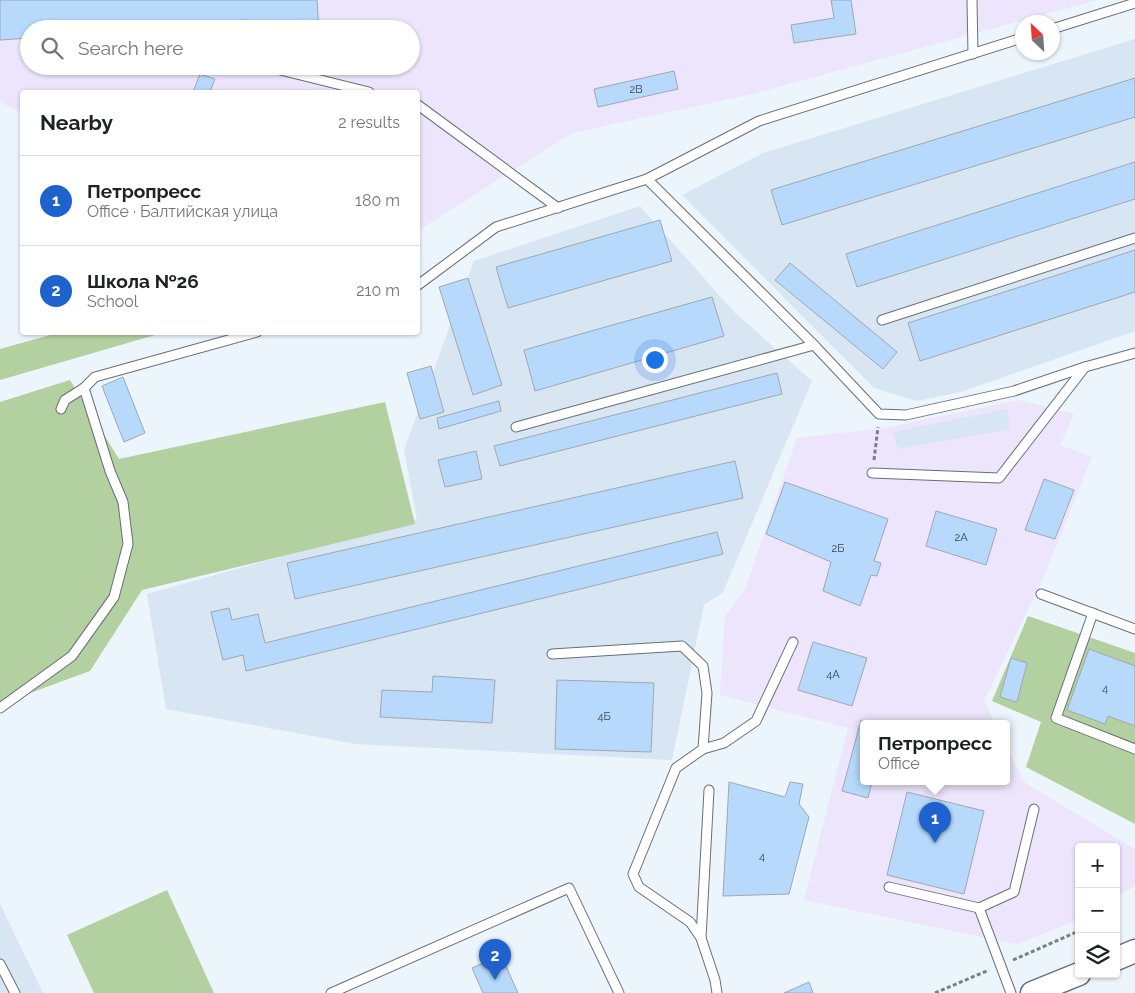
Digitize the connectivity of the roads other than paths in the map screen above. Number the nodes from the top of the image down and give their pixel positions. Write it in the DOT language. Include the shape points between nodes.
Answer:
graph roads {
  1 [pos="972,0"];
  2 [pos="1135,3"];
  3 [pos="1060,26"];
  4 [pos="1015,40"];
  5 [pos="973,54"];
  6 [pos="300,75"];
  7 [pos="361,90"];
  8 [pos="420,106"];
  9 [pos="647,179"];
  10 [pos="558,208"];
  11 [pos="1135,238"];
  12 [pos="420,284"];
  13 [pos="882,320"];
  14 [pos="246,335"];
  15 [pos="814,345"];
  16 [pos="1134,356"];
  17 [pos="1085,367"];
  18 [pos="84,388"];
  19 [pos="61,409"];
  20 [pos="516,427"];
  21 [pos="872,473"];
  22 [pos="1041,594"];
  23 [pos="1093,614"];
  24 [pos="1135,629"];
  25 [pos="793,642"];
  26 [pos="552,654"];
  27 [pos="0,708"];
  28 [pos="704,749"];
  29 [pos="1135,749"];
  30 [pos="709,790"];
  31 [pos="1034,809"];
  32 [pos="889,887"];
  33 [pos="979,908"];
  34 [pos="701,938"];
  35 [pos="1135,951"];
  36 [pos="1120,957"];
  37 [pos="0,964"];
  38 [pos="1075,976"];
  39 [pos="15,993"];
  40 [pos="331,993"];
  41 [pos="619,993"];
  42 [pos="717,993"];
  43 [pos="1011,993"];
  44 [pos="1032,993"];
  1 -- 5 [label="lane"];
  2 -- 3 [label="lane"];
  4 -- 5 [label="lane"];
  5 -- 9 [label="lane" via="759,121"];
  6 -- 7 [label="lane"];
  8 -- 10 [label="lane"];
  9 -- 10 [label="lane"];
  9 -- 15 [label="lane"];
  10 -- 12 [label="lane" via="496,227"];
  11 -- 13 [label="lane"];
  14 -- 18 [label="lane" via="95,377"];
  15 -- 17 [label="lane" via="879,414 906,415 1014,391"];
  15 -- 20 [label="lane"];
  16 -- 17 [label="lane"];
  17 -- 21 [label="lane" via="999,478"];
  18 -- 19 [label="lane" via="65,400"];
  18 -- 27 [label="lane" via="123,502 128,544 114,597 72,656"];
  22 -- 23 [label="lane"];
  23 -- 24 [label="lane"];
  23 -- 29 [label="lane" via="1056,718"];
  25 -- 28 [label="lane" via="756,721 724,743"];
  26 -- 28 [label="lane" via="682,646 703,666 707,693"];
  28 -- 34 [label="lane" via="676,768 633,874 639,888 690,922"];
  30 -- 34 [label="lane"];
  31 -- 33 [label="lane" via="1014,892"];
  32 -- 33 [label="lane"];
  33 -- 43 [label="lane"];
  34 -- 42 [label="lane"];
  35 -- 36 [label="street"];
  37 -- 39 [label="lane"];
  38 -- 44 [label="street"];
  40 -- 41 [label="lane" via="569,888"];
}
